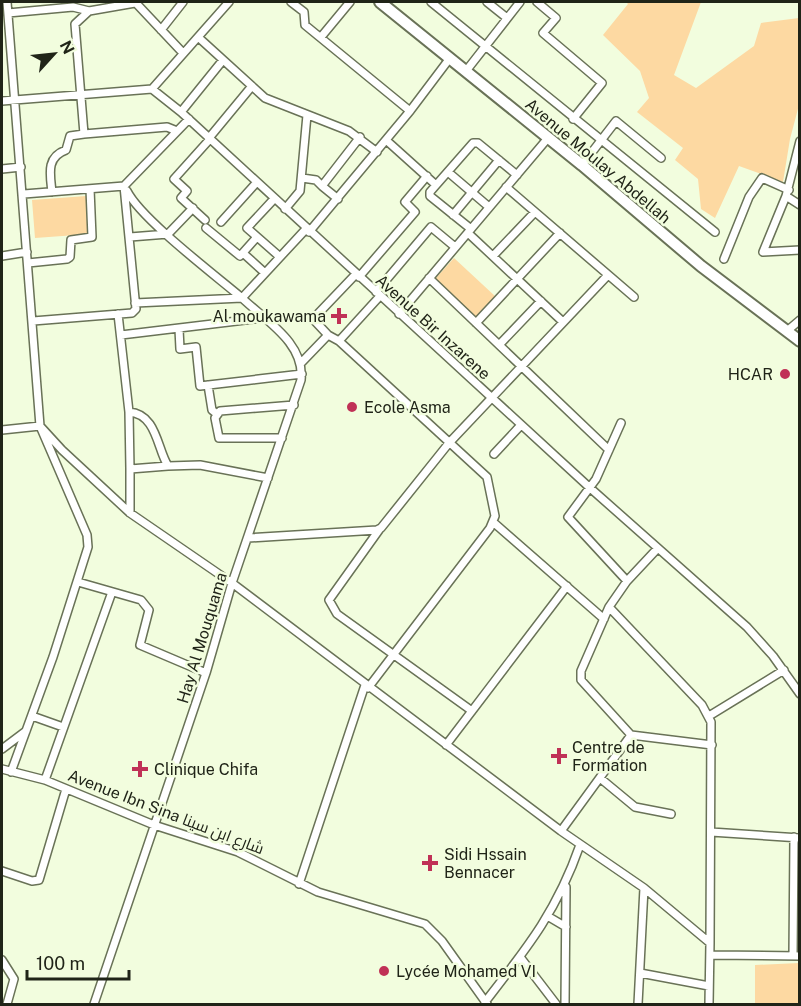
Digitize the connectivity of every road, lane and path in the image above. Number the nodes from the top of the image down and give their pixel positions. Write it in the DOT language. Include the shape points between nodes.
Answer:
graph roads {
  1 [pos="7,2"];
  2 [pos="135,2"];
  3 [pos="183,2"];
  4 [pos="228,2"];
  5 [pos="291,2"];
  6 [pos="350,2"];
  7 [pos="487,2"];
  8 [pos="520,2"];
  9 [pos="537,2"];
  10 [pos="435,3"];
  11 [pos="387,4"];
  12 [pos="89,11"];
  13 [pos="8,13"];
  14 [pos="507,18"];
  15 [pos="160,30"];
  16 [pos="198,37"];
  17 [pos="321,37"];
  18 [pos="485,46"];
  19 [pos="183,53"];
  20 [pos="450,58"];
  21 [pos="223,60"];
  22 [pos="466,71"];
  23 [pos="252,86"];
  24 [pos="152,89"];
  25 [pos="80,96"];
  26 [pos="2,101"];
  27 [pos="16,101"];
  28 [pos="410,111"];
  29 [pos="181,112"];
  30 [pos="307,115"];
  31 [pos="573,118"];
  32 [pos="189,119"];
  33 [pos="177,131"];
  34 [pos="84,134"];
  35 [pos="360,137"];
  36 [pos="209,138"];
  37 [pos="548,138"];
  38 [pos="387,140"];
  39 [pos="601,141"];
  40 [pos="800,141"];
  41 [pos="377,152"];
  42 [pos="662,158"];
  43 [pos="499,160"];
  44 [pos="582,165"];
  45 [pos="21,167"];
  46 [pos="2,169"];
  47 [pos="448,172"];
  48 [pos="517,175"];
  49 [pos="427,176"];
  50 [pos="302,178"];
  51 [pos="800,179"];
  52 [pos="257,182"];
  53 [pos="436,184"];
  54 [pos="124,186"];
  55 [pos="322,186"];
  56 [pos="506,187"];
  57 [pos="90,189"];
  58 [pos="789,190"];
  59 [pos="52,192"];
  60 [pos="472,192"];
  61 [pos="24,194"];
  62 [pos="274,199"];
  63 [pos="338,199"];
  64 [pos="800,206"];
  65 [pos="489,207"];
  66 [pos="193,208"];
  67 [pos="285,209"];
  68 [pos="535,212"];
  69 [pos="453,215"];
  70 [pos="221,222"];
  71 [pos="308,230"];
  72 [pos="469,231"];
  73 [pos="715,232"];
  74 [pos="560,233"];
  75 [pos="168,234"];
  76 [pos="130,237"];
  77 [pos="257,237"];
  78 [pos="455,247"];
  79 [pos="800,250"];
  80 [pos="27,252"];
  81 [pos="243,253"];
  82 [pos="2,256"];
  83 [pos="493,256"];
  84 [pos="280,257"];
  85 [pos="724,259"];
  86 [pos="28,263"];
  87 [pos="265,273"];
  88 [pos="357,275"];
  89 [pos="608,275"];
  90 [pos="429,278"];
  91 [pos="518,279"];
  92 [pos="378,294"];
  93 [pos="634,297"];
  94 [pos="242,298"];
  95 [pos="541,301"];
  96 [pos="135,303"];
  97 [pos="118,314"];
  98 [pos="399,314"];
  99 [pos="263,318"];
  100 [pos="800,320"];
  101 [pos="33,321"];
  102 [pos="563,322"];
  103 [pos="476,323"];
  104 [pos="179,328"];
  105 [pos="788,331"];
  106 [pos="121,335"];
  107 [pos="328,335"];
  108 [pos="339,341"];
  109 [pos="800,341"];
  110 [pos="499,345"];
  111 [pos="301,363"];
  112 [pos="521,366"];
  113 [pos="302,374"];
  114 [pos="208,385"];
  115 [pos="491,398"];
  116 [pos="294,405"];
  117 [pos="129,412"];
  118 [pos="217,414"];
  119 [pos="621,423"];
  120 [pos="521,425"];
  121 [pos="40,426"];
  122 [pos="2,430"];
  123 [pos="282,438"];
  124 [pos="449,443"];
  125 [pos="609,450"];
  126 [pos="494,454"];
  127 [pos="168,466"];
  128 [pos="130,469"];
  129 [pos="268,478"];
  130 [pos="589,487"];
  131 [pos="130,513"];
  132 [pos="493,522"];
  133 [pos="381,528"];
  134 [pos="248,538"];
  135 [pos="657,549"];
  136 [pos="627,581"];
  137 [pos="78,582"];
  138 [pos="232,583"];
  139 [pos="567,586"];
  140 [pos="112,592"];
  141 [pos="609,607"];
  142 [pos="604,619"];
  143 [pos="394,654"];
  144 [pos="784,670"];
  145 [pos="206,673"];
  146 [pos="367,686"];
  147 [pos="800,694"];
  148 [pos="472,711"];
  149 [pos="32,716"];
  150 [pos="709,716"];
  151 [pos="63,727"];
  152 [pos="26,731"];
  153 [pos="631,735"];
  154 [pos="712,745"];
  155 [pos="446,746"];
  156 [pos="2,749"];
  157 [pos="2,769"];
  158 [pos="11,772"];
  159 [pos="600,777"];
  160 [pos="45,780"];
  161 [pos="66,789"];
  162 [pos="671,814"];
  163 [pos="154,825"];
  164 [pos="561,831"];
  165 [pos="711,832"];
  166 [pos="797,837"];
  167 [pos="580,845"];
  168 [pos="2,871"];
  169 [pos="300,884"];
  170 [pos="566,886"];
  171 [pos="644,888"];
  172 [pos="549,917"];
  173 [pos="566,927"];
  174 [pos="710,943"];
  175 [pos="710,955"];
  176 [pos="796,956"];
  177 [pos="520,957"];
  178 [pos="2,960"];
  179 [pos="640,973"];
  180 [pos="710,986"];
  181 [pos="486,1003"];
  182 [pos="8,1005"];
  183 [pos="94,1005"];
  184 [pos="556,1005"];
  185 [pos="566,1005"];
  186 [pos="638,1005"];
  187 [pos="709,1005"];
  1 -- 13 [label="street"];
  2 -- 12 [label="street"];
  2 -- 15 [label="street"];
  3 -- 15 [label="street"];
  4 -- 16 [label="street"];
  5 -- 17 [label="street" via="304,12 305,25"];
  6 -- 17 [label="street"];
  7 -- 14 [label="street"];
  8 -- 14 [label="street"];
  9 -- 31 [label="street" via="556,18 543,33 602,83"];
  10 -- 18 [label="street"];
  11 -- 20 [label="main road, Avenue Moulay Abdellah"];
  12 -- 13 [label="street" via="73,7"];
  12 -- 25 [label="street" via="75,24"];
  13 -- 27 [label="street"];
  14 -- 18 [label="street"];
  15 -- 19 [label="street"];
  16 -- 19 [label="street"];
  16 -- 21 [label="street"];
  17 -- 28 [label="street"];
  18 -- 22 [label="street"];
  18 -- 31 [label="street"];
  19 -- 24 [label="street"];
  20 -- 22 [label="main road, Avenue Moulay Abdellah"];
  20 -- 28 [label="street"];
  21 -- 23 [label="street"];
  21 -- 29 [label="street"];
  22 -- 37 [label="main road, Avenue Moulay Abdellah"];
  23 -- 30 [label="street" via="265,98"];
  23 -- 36 [label="street"];
  24 -- 25 [label="street"];
  24 -- 29 [label="street, Avenue Bir Inzarene"];
  25 -- 27 [label="street"];
  25 -- 34 [label="street"];
  26 -- 27 [label="street"];
  27 -- 45 [label="street"];
  28 -- 38 [label="street"];
  29 -- 32 [label="street, Avenue Bir Inzarene"];
  30 -- 35 [label="street"];
  30 -- 50 [label="street"];
  31 -- 39 [label="street"];
  32 -- 33 [label="street"];
  32 -- 36 [label="street, Avenue Bir Inzarene"];
  33 -- 34 [label="street" via="167,127"];
  33 -- 54 [label="street"];
  34 -- 59 [label="street" via="70,136 68,147 50,164"];
  35 -- 41 [label="street"];
  35 -- 55 [label="street"];
  36 -- 52 [label="street, Avenue Bir Inzarene"];
  36 -- 66 [label="street" via="174,179 187,191 181,198"];
  37 -- 44 [label="main road, Avenue Moulay Abdellah"];
  37 -- 48 [label="street"];
  38 -- 41 [label="street"];
  38 -- 49 [label="street"];
  39 -- 42 [label="street" via="616,121"];
  39 -- 44 [label="street"];
  39 -- 73 [label="street"];
  40 -- 58 [label="street"];
  41 -- 63 [label="street"];
  43 -- 47 [label="street" via="473,143"];
  43 -- 48 [label="street"];
  43 -- 60 [label="street"];
  44 -- 105 [label="main road, Avenue Moulay Abdellah" via="701,266"];
  45 -- 46 [label="street"];
  45 -- 61 [label="street"];
  47 -- 53 [label="street"];
  47 -- 60 [label="street"];
  48 -- 56 [label="street"];
  49 -- 53 [label="street"];
  49 -- 88 [label="street" via="405,202 415,212"];
  50 -- 55 [label="street" via="316,180"];
  50 -- 67 [label="street" via="300,190"];
  51 -- 58 [label="street"];
  52 -- 62 [label="street, Avenue Bir Inzarene"];
  52 -- 70 [label="street"];
  53 -- 69 [label="street" via="430,196"];
  54 -- 57 [label="street"];
  54 -- 75 [label="street, Hay Al Mouquama" via="131,199"];
  54 -- 76 [label="street"];
  55 -- 63 [label="street"];
  56 -- 65 [label="street"];
  56 -- 68 [label="street"];
  57 -- 59 [label="street"];
  57 -- 86 [label="street" via="92,237 71,240 67,259"];
  58 -- 64 [label="street"];
  58 -- 79 [label="street" via="763,252"];
  58 -- 85 [label="street" via="762,178 749,197"];
  59 -- 61 [label="street"];
  60 -- 65 [label="street"];
  60 -- 69 [label="street"];
  61 -- 80 [label="street"];
  62 -- 67 [label="street, Avenue Bir Inzarene"];
  62 -- 77 [label="street" via="247,228"];
  63 -- 71 [label="street"];
  65 -- 72 [label="street"];
  66 -- 75 [label="street"];
  66 -- 81 [label="street" via="240,256"];
  67 -- 71 [label="street, Avenue Bir Inzarene"];
  68 -- 74 [label="street"];
  68 -- 83 [label="street"];
  69 -- 72 [label="street"];
  71 -- 84 [label="street"];
  71 -- 88 [label="street, Avenue Bir Inzarene"];
  72 -- 78 [label="street"];
  72 -- 83 [label="street"];
  74 -- 89 [label="street"];
  74 -- 91 [label="street"];
  75 -- 76 [label="street"];
  75 -- 94 [label="street, Hay Al Mouquama"];
  76 -- 96 [label="street"];
  77 -- 81 [label="street"];
  77 -- 84 [label="street"];
  78 -- 90 [label="street"];
  78 -- 92 [label="street" via="431,227"];
  80 -- 82 [label="street"];
  80 -- 86 [label="street"];
  81 -- 87 [label="street"];
  83 -- 91 [label="street"];
  84 -- 87 [label="street"];
  86 -- 101 [label="street"];
  87 -- 94 [label="street"];
  88 -- 92 [label="street, Avenue Bir Inzarene"];
  88 -- 107 [label="street" via="313,319"];
  89 -- 93 [label="street"];
  89 -- 102 [label="street"];
  90 -- 98 [label="street"];
  90 -- 103 [label="street"];
  91 -- 95 [label="street"];
  91 -- 103 [label="street"];
  92 -- 98 [label="street, Avenue Bir Inzarene"];
  92 -- 108 [label="street"];
  94 -- 96 [label="street"];
  94 -- 99 [label="street, Hay Al Mouquama"];
  95 -- 102 [label="street"];
  95 -- 110 [label="street"];
  96 -- 97 [label="street" via="132,313"];
  97 -- 101 [label="street"];
  97 -- 106 [label="street"];
  98 -- 115 [label="street, Avenue Bir Inzarene"];
  99 -- 104 [label="street"];
  99 -- 111 [label="street, Hay Al Mouquama" via="293,345"];
  100 -- 105 [label="street"];
  101 -- 121 [label="street"];
  102 -- 112 [label="street"];
  103 -- 110 [label="street"];
  104 -- 106 [label="street"];
  104 -- 114 [label="street" via="180,349 196,347 200,386"];
  105 -- 109 [label="main road, Avenue Moulay Abdellah"];
  106 -- 117 [label="street"];
  107 -- 108 [label="street"];
  107 -- 111 [label="street"];
  108 -- 124 [label="street"];
  110 -- 112 [label="street"];
  111 -- 113 [label="street, Hay Al Mouquama"];
  112 -- 115 [label="street"];
  112 -- 125 [label="street"];
  113 -- 114 [label="street"];
  113 -- 116 [label="street, Hay Al Mouquama"];
  114 -- 118 [label="street" via="212,410"];
  115 -- 120 [label="street, Avenue Bir Inzarene"];
  115 -- 124 [label="street"];
  116 -- 118 [label="street"];
  116 -- 123 [label="street, Hay Al Mouquama"];
  117 -- 127 [label="street" via="138,413 150,425"];
  117 -- 128 [label="street"];
  118 -- 123 [label="street" via="219,438"];
  119 -- 125 [label="street"];
  120 -- 126 [label="street"];
  120 -- 130 [label="street, Avenue Bir Inzarene"];
  121 -- 122 [label="street"];
  121 -- 131 [label="street"];
  121 -- 137 [label="street" via="87,535 87,556"];
  123 -- 129 [label="street, Hay Al Mouquama"];
  124 -- 132 [label="street" via="487,477"];
  124 -- 133 [label="street"];
  125 -- 130 [label="street"];
  127 -- 128 [label="street"];
  127 -- 129 [label="street" via="200,465"];
  128 -- 131 [label="street"];
  129 -- 134 [label="street, Hay Al Mouquama"];
  130 -- 135 [label="street, Avenue Bir Inzarene"];
  130 -- 136 [label="street" via="568,517"];
  131 -- 138 [label="street"];
  132 -- 139 [label="street"];
  132 -- 143 [label="street"];
  133 -- 134 [label="street"];
  133 -- 143 [label="street" via="329,604 337,614"];
  134 -- 138 [label="street, Hay Al Mouquama"];
  135 -- 136 [label="street"];
  135 -- 144 [label="street, Avenue Bir Inzarene" via="747,627"];
  136 -- 141 [label="street"];
  137 -- 140 [label="street"];
  137 -- 149 [label="street"];
  138 -- 145 [label="street, Hay Al Mouquama"];
  138 -- 146 [label="street"];
  139 -- 142 [label="street"];
  139 -- 148 [label="street"];
  140 -- 145 [label="street" via="147,605 140,642 144,649"];
  140 -- 151 [label="street"];
  141 -- 142 [label="street"];
  141 -- 150 [label="street"];
  142 -- 153 [label="street" via="581,671 581,680"];
  143 -- 146 [label="street"];
  143 -- 148 [label="street"];
  144 -- 147 [label="street, Avenue Bir Inzarene"];
  144 -- 150 [label="street"];
  145 -- 163 [label="street, Hay Al Mouquama"];
  146 -- 155 [label="street"];
  146 -- 169 [label="street"];
  148 -- 155 [label="street"];
  149 -- 151 [label="street"];
  149 -- 152 [label="street"];
  150 -- 154 [label="street"];
  151 -- 160 [label="street"];
  152 -- 156 [label="street"];
  152 -- 158 [label="street"];
  153 -- 154 [label="street"];
  153 -- 159 [label="street"];
  154 -- 165 [label="street"];
  155 -- 164 [label="street"];
  157 -- 158 [label="street, Avenue Ibn Sina شارع ابن سينا"];
  158 -- 160 [label="street, Avenue Ibn Sina شارع ابن سينا"];
  159 -- 162 [label="street" via="635,807"];
  159 -- 164 [label="street"];
  160 -- 161 [label="street, Avenue Ibn Sina شارع ابن سينا"];
  161 -- 163 [label="street, Avenue Ibn Sina شارع ابن سينا"];
  161 -- 168 [label="street" via="39,880"];
  163 -- 169 [label="street, Avenue Ibn Sina شارع ابن سينا" via="238,852"];
  163 -- 183 [label="street, Hay Al Mouquama"];
  164 -- 167 [label="street"];
  165 -- 166 [label="street"];
  165 -- 174 [label="street"];
  166 -- 176 [label="street"];
  167 -- 170 [label="street"];
  167 -- 171 [label="street"];
  169 -- 181 [label="street, Avenue Ibn Sina شارع ابن سينا" via="425,924 442,941"];
  170 -- 172 [label="street"];
  170 -- 173 [label="street"];
  171 -- 174 [label="street"];
  171 -- 179 [label="street"];
  172 -- 173 [label="street"];
  172 -- 177 [label="street"];
  173 -- 185 [label="street"];
  174 -- 175 [label="street"];
  175 -- 176 [label="street"];
  175 -- 180 [label="street"];
  177 -- 181 [label="street"];
  177 -- 184 [label="street"];
  178 -- 182 [label="street" via="14,979"];
  179 -- 180 [label="street"];
  179 -- 186 [label="street"];
  180 -- 187 [label="street"];
}
